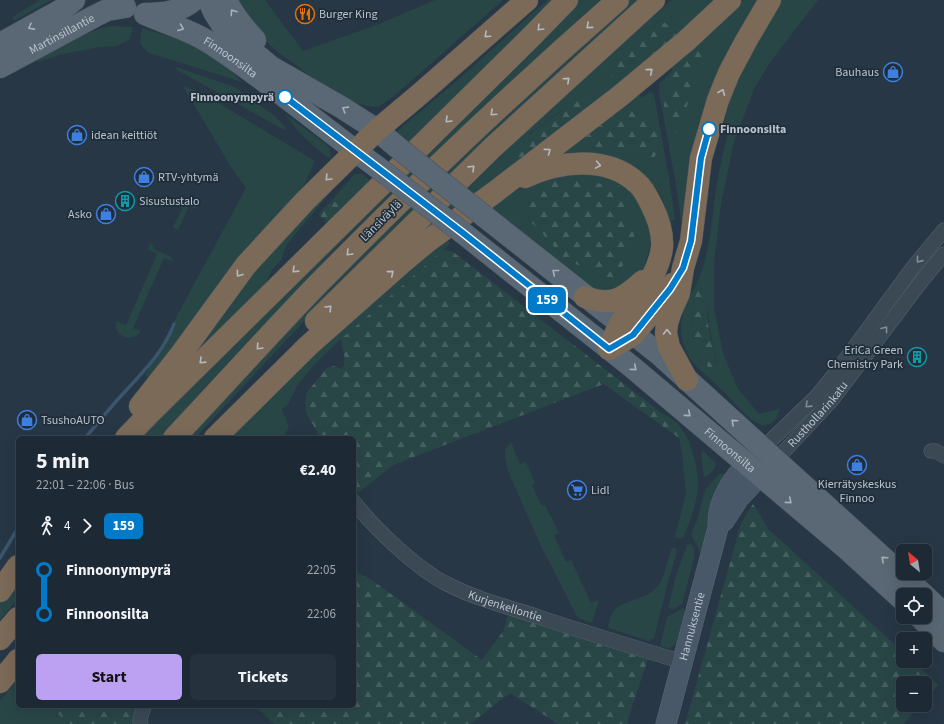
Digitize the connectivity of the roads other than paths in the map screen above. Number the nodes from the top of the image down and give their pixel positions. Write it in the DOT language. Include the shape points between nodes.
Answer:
graph roads {
  1 [pos="194,0"];
  2 [pos="209,0"];
  3 [pos="226,0"];
  4 [pos="527,0"];
  5 [pos="567,0"];
  6 [pos="618,0"];
  7 [pos="654,0"];
  8 [pos="730,0"];
  9 [pos="770,0"];
  10 [pos="68,3"];
  11 [pos="129,7"];
  12 [pos="1,58"];
  13 [pos="271,67"];
  14 [pos="377,130"];
  15 [pos="356,152"];
  16 [pos="495,192"];
  17 [pos="944,230"];
  18 [pos="931,245"];
  19 [pos="944,255"];
  20 [pos="683,268"];
  21 [pos="656,270"];
  22 [pos="585,297"];
  23 [pos="627,330"];
  24 [pos="609,349"];
  25 [pos="687,380"];
  26 [pos="116,436"];
  27 [pos="128,436"];
  28 [pos="176,436"];
  29 [pos="213,436"];
  30 [pos="217,436"];
  31 [pos="769,454"];
  32 [pos="753,469"];
  33 [pos="356,504"];
  34 [pos="16,569"];
  35 [pos="915,588"];
  36 [pos="0,591"];
  37 [pos="896,594"];
  38 [pos="932,603"];
  39 [pos="944,614"];
  40 [pos="16,620"];
  41 [pos="927,624"];
  42 [pos="0,639"];
  43 [pos="944,641"];
  44 [pos="16,662"];
  45 [pos="683,662"];
  46 [pos="0,682"];
  47 [pos="144,708"];
  48 [pos="141,722"];
  49 [pos="666,724"];
  1 -- 11 [label="main road, Martinsillantie" via="164,14"];
  2 -- 13 [label="main road, Finnoonsilta" via="224,28"];
  13 -- 3 [label="main road, one-way" via="260,46 238,20"];
  4 -- 14 [label="highway, one-way"];
  5 -- 27 [label="highway, one-way"];
  6 -- 28 [label="highway, Länsiväylä, one-way" via="476,128 375,227 313,289"];
  29 -- 7 [label="highway, one-way" via="330,307 492,148"];
  16 -- 8 [label="highway, one-way" via="620,96"];
  20 -- 9 [label="highway, one-way" via="691,241 701,158 718,100 746,41"];
  10 -- 12 [label="main road, Martinsillantie, one-way"];
  11 -- 12 [label="main road, Martinsillantie" via="107,10"];
  11 -- 15 [label="main road, Finnoonsilta, one-way" via="181,28 217,48"];
  14 -- 13 [label="main road, Finnoonsilta, one-way"];
  14 -- 15 [label="highway"];
  22 -- 14 [label="main road, Finnoonsilta, one-way, bridge"];
  15 -- 24 [label="main road, Finnoonsilta, bridge"];
  15 -- 26 [label="highway, one-way" via="305,201 246,265 181,354"];
  16 -- 21 [label="highway, one-way" via="534,173 559,165 601,165 620,171 637,183 656,214 662,246"];
  30 -- 16 [label="highway, one-way" via="309,345 392,271"];
  17 -- 18 [label="street, Rusthollarinkatu"];
  18 -- 19 [label="street"];
  18 -- 31 [label="street, Rusthollarinkatu, one-way" via="816,398"];
  31 -- 19 [label="street, Rusthollarinkatu, one-way" via="832,400"];
  20 -- 23 [label="highway" via="670,289"];
  25 -- 20 [label="highway, one-way" via="669,346 666,334"];
  21 -- 22 [label="highway" via="619,300 597,302"];
  21 -- 23 [label="highway"];
  22 -- 23 [label="main road, Finnoonsilta"];
  23 -- 24 [label="highway"];
  23 -- 25 [label="main road, Finnoonsilta"];
  24 -- 32 [label="main road, Finnoonsilta, one-way"];
  31 -- 25 [label="main road, Finnoonsilta, one-way"];
  31 -- 32 [label="street, Hannuksentie"];
  35 -- 31 [label="main road, Finnoonsilta, one-way"];
  32 -- 37 [label="main road, Finnoonsilta, one-way"];
  32 -- 45 [label="street, Hannuksentie" via="727,490 718,513 718,528"];
  33 -- 45 [label="street, Kurjenkellontie" via="399,548 447,584 478,597 596,636"];
  34 -- 36 [label="highway"];
  38 -- 39 [label="main road, Finnoonsilta"];
  40 -- 42 [label="highway"];
  41 -- 43 [label="main road"];
  44 -- 46 [label="highway"];
  45 -- 49 [label="street, Hannuksentie"];
  47 -- 48 [label="street"];
}
